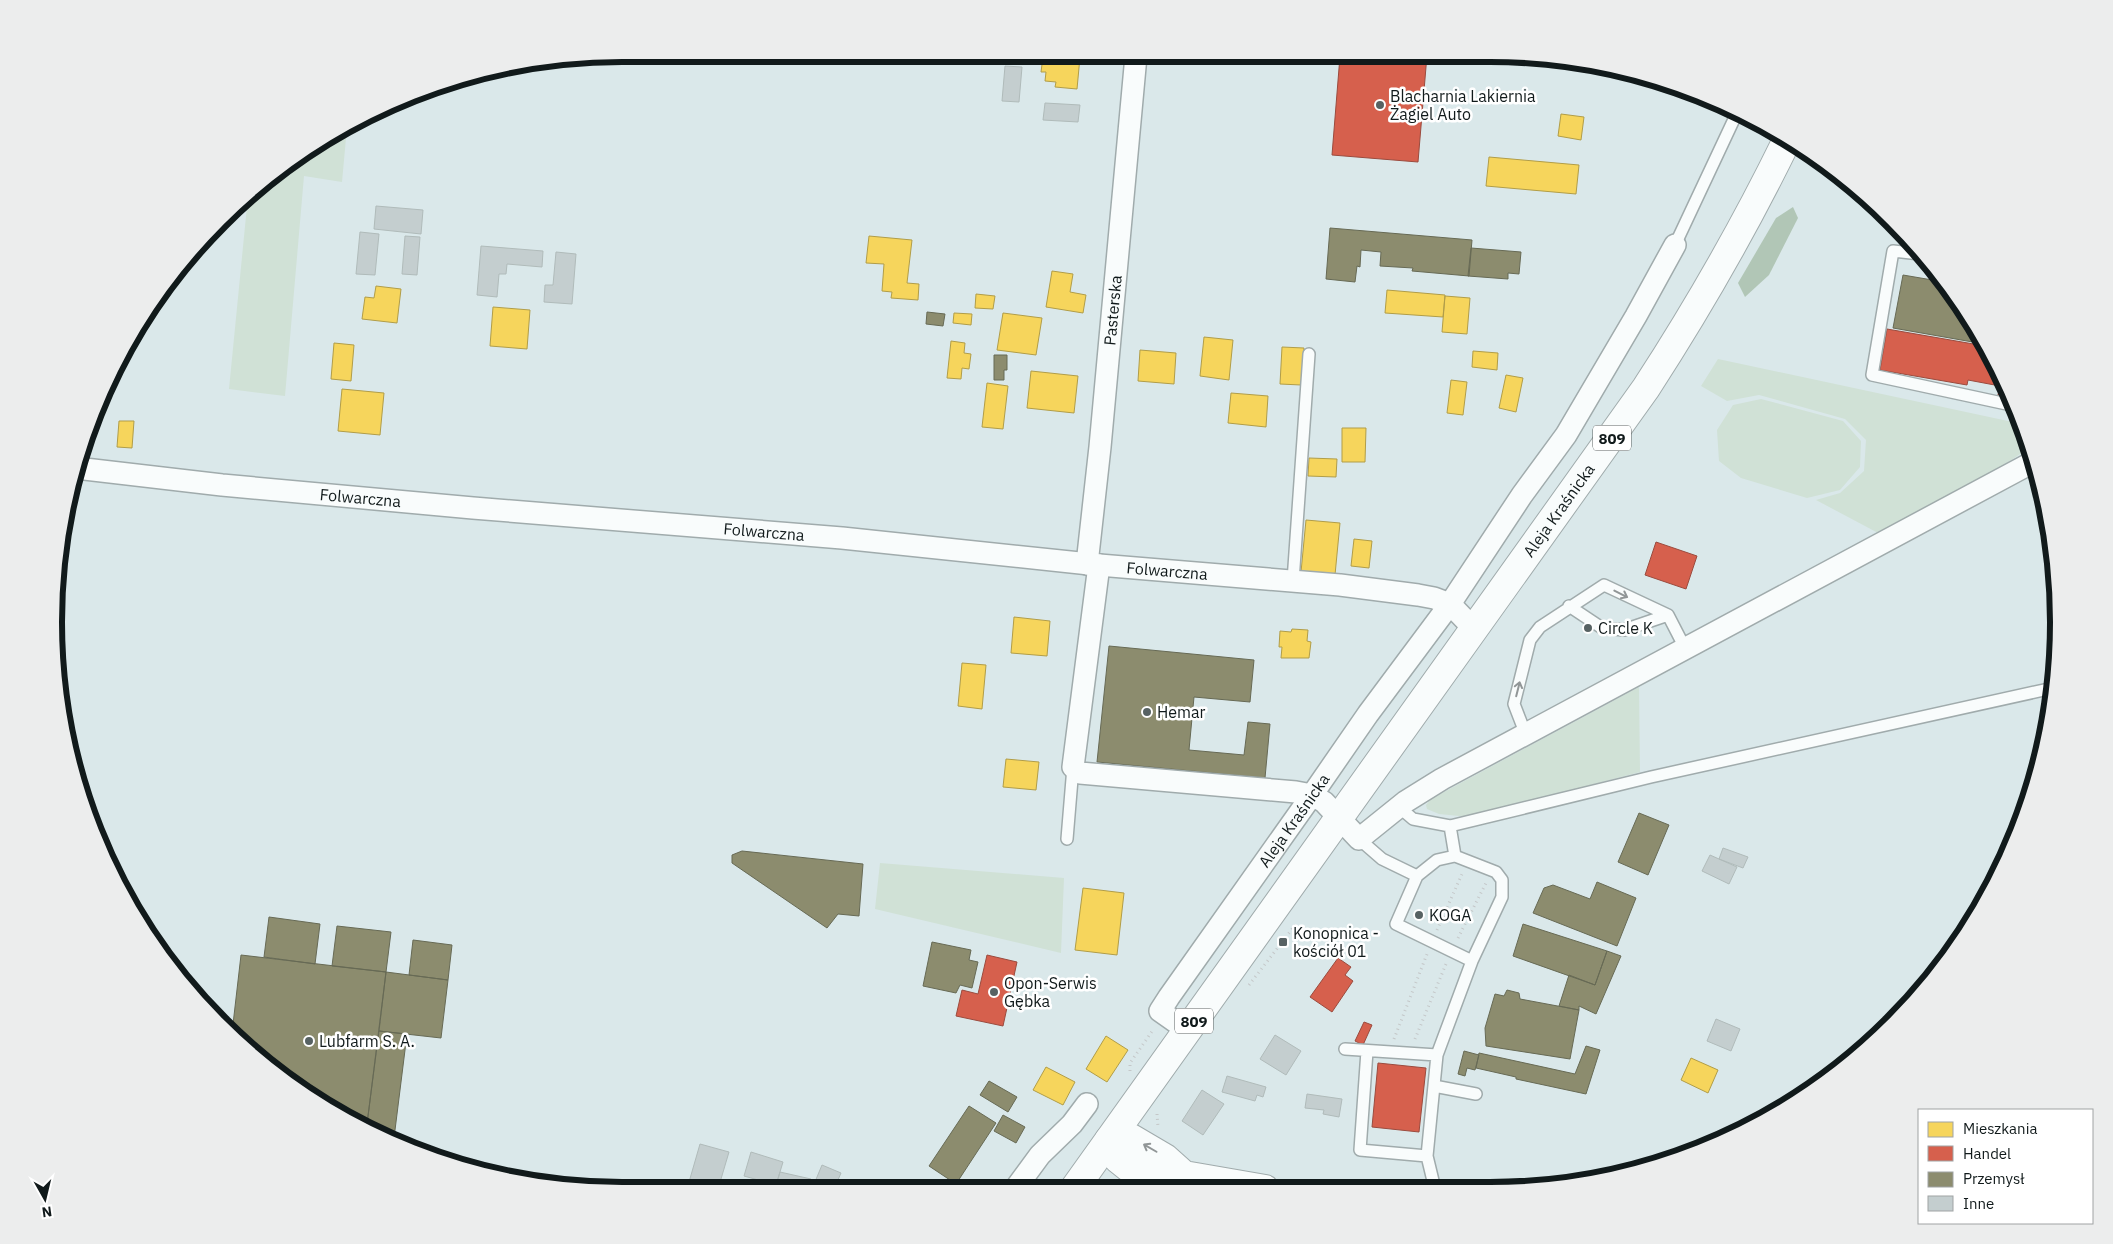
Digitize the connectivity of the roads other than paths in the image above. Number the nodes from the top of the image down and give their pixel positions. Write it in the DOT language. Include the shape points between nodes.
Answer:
graph roads {
  1 [pos="1135,62"];
  2 [pos="1734,118"];
  3 [pos="1784,146"];
  4 [pos="1675,244"];
  5 [pos="1912,253"];
  6 [pos="1309,354"];
  7 [pos="2006,404"];
  8 [pos="2028,465"];
  9 [pos="84,469"];
  10 [pos="1093,564"];
  11 [pos="1293,581"];
  12 [pos="1450,604"];
  13 [pos="1570,606"];
  14 [pos="1668,615"];
  15 [pos="1475,630"];
  16 [pos="1686,648"];
  17 [pos="2046,689"];
  18 [pos="1526,735"];
  19 [pos="1073,767"];
  20 [pos="1312,795"];
  21 [pos="1399,807"];
  22 [pos="1339,818"];
  23 [pos="1450,826"];
  24 [pos="1067,839"];
  25 [pos="1359,839"];
  26 [pos="1455,856"];
  27 [pos="1417,876"];
  28 [pos="1472,961"];
  29 [pos="1188,1030"];
  30 [pos="1345,1049"];
  31 [pos="1367,1051"];
  32 [pos="1437,1055"];
  33 [pos="1434,1086"];
  34 [pos="1476,1094"];
  35 [pos="1087,1104"];
  36 [pos="1109,1140"];
  37 [pos="1427,1156"];
  38 [pos="1020,1182"];
  39 [pos="1079,1182"];
  40 [pos="1225,1182"];
  41 [pos="1433,1182"];
  1 -- 10 [label="street, Pasterska" via="1101,438"];
  2 -- 4 [label="lane"];
  3 -- 15 [label="main road, Aleja Kraśnicka / 809" via="1729,254 1667,357"];
  4 -- 12 [label="street, Aleja Kraśnicka" via="1566,434"];
  5 -- 7 [label="lane" via="1894,251 1872,375"];
  6 -- 11 [label="lane"];
  8 -- 16 [label="street"];
  9 -- 10 [label="street, Folwarczna" via="222,485 842,538"];
  10 -- 11 [label="street, Folwarczna"];
  10 -- 19 [label="street, Pasterska"];
  11 -- 12 [label="street, Folwarczna" via="1418,595"];
  12 -- 15 [label="street"];
  12 -- 20 [label="street, Aleja Kraśnicka"];
  13 -- 14 [label="lane" via="1602,628 1624,630"];
  13 -- 14 [label="lane, one-way" via="1604,585"];
  18 -- 13 [label="lane, one-way" via="1514,704 1530,640 1540,627"];
  14 -- 16 [label="lane"];
  15 -- 22 [label="main road, Aleja Kraśnicka / 809"];
  16 -- 18 [label="street"];
  17 -- 23 [label="lane" via="1651,777"];
  18 -- 21 [label="street"];
  19 -- 20 [label="street" via="1080,773"];
  19 -- 24 [label="lane"];
  20 -- 22 [label="street"];
  20 -- 29 [label="street, Aleja Kraśnicka" via="1160,1011"];
  21 -- 23 [label="lane" via="1413,819"];
  21 -- 25 [label="street"];
  22 -- 25 [label="street"];
  22 -- 29 [label="main road, 809"];
  23 -- 26 [label="lane"];
  25 -- 27 [label="lane" via="1382,858"];
  26 -- 27 [label="lane" via="1437,860"];
  26 -- 28 [label="lane" via="1496,872 1502,880 1502,897"];
  27 -- 28 [label="lane" via="1396,924"];
  28 -- 32 [label="lane"];
  29 -- 36 [label="main road, 809"];
  30 -- 31 [label="lane"];
  31 -- 32 [label="lane"];
  31 -- 37 [label="lane" via="1360,1150"];
  32 -- 33 [label="lane"];
  33 -- 34 [label="lane"];
  33 -- 37 [label="lane"];
  35 -- 38 [label="street"];
  36 -- 39 [label="main road, 809"];
  36 -- 40 [label="main road" via="1132,1138 1165,1158 1184,1175"];
  37 -- 41 [label="lane"];
}
